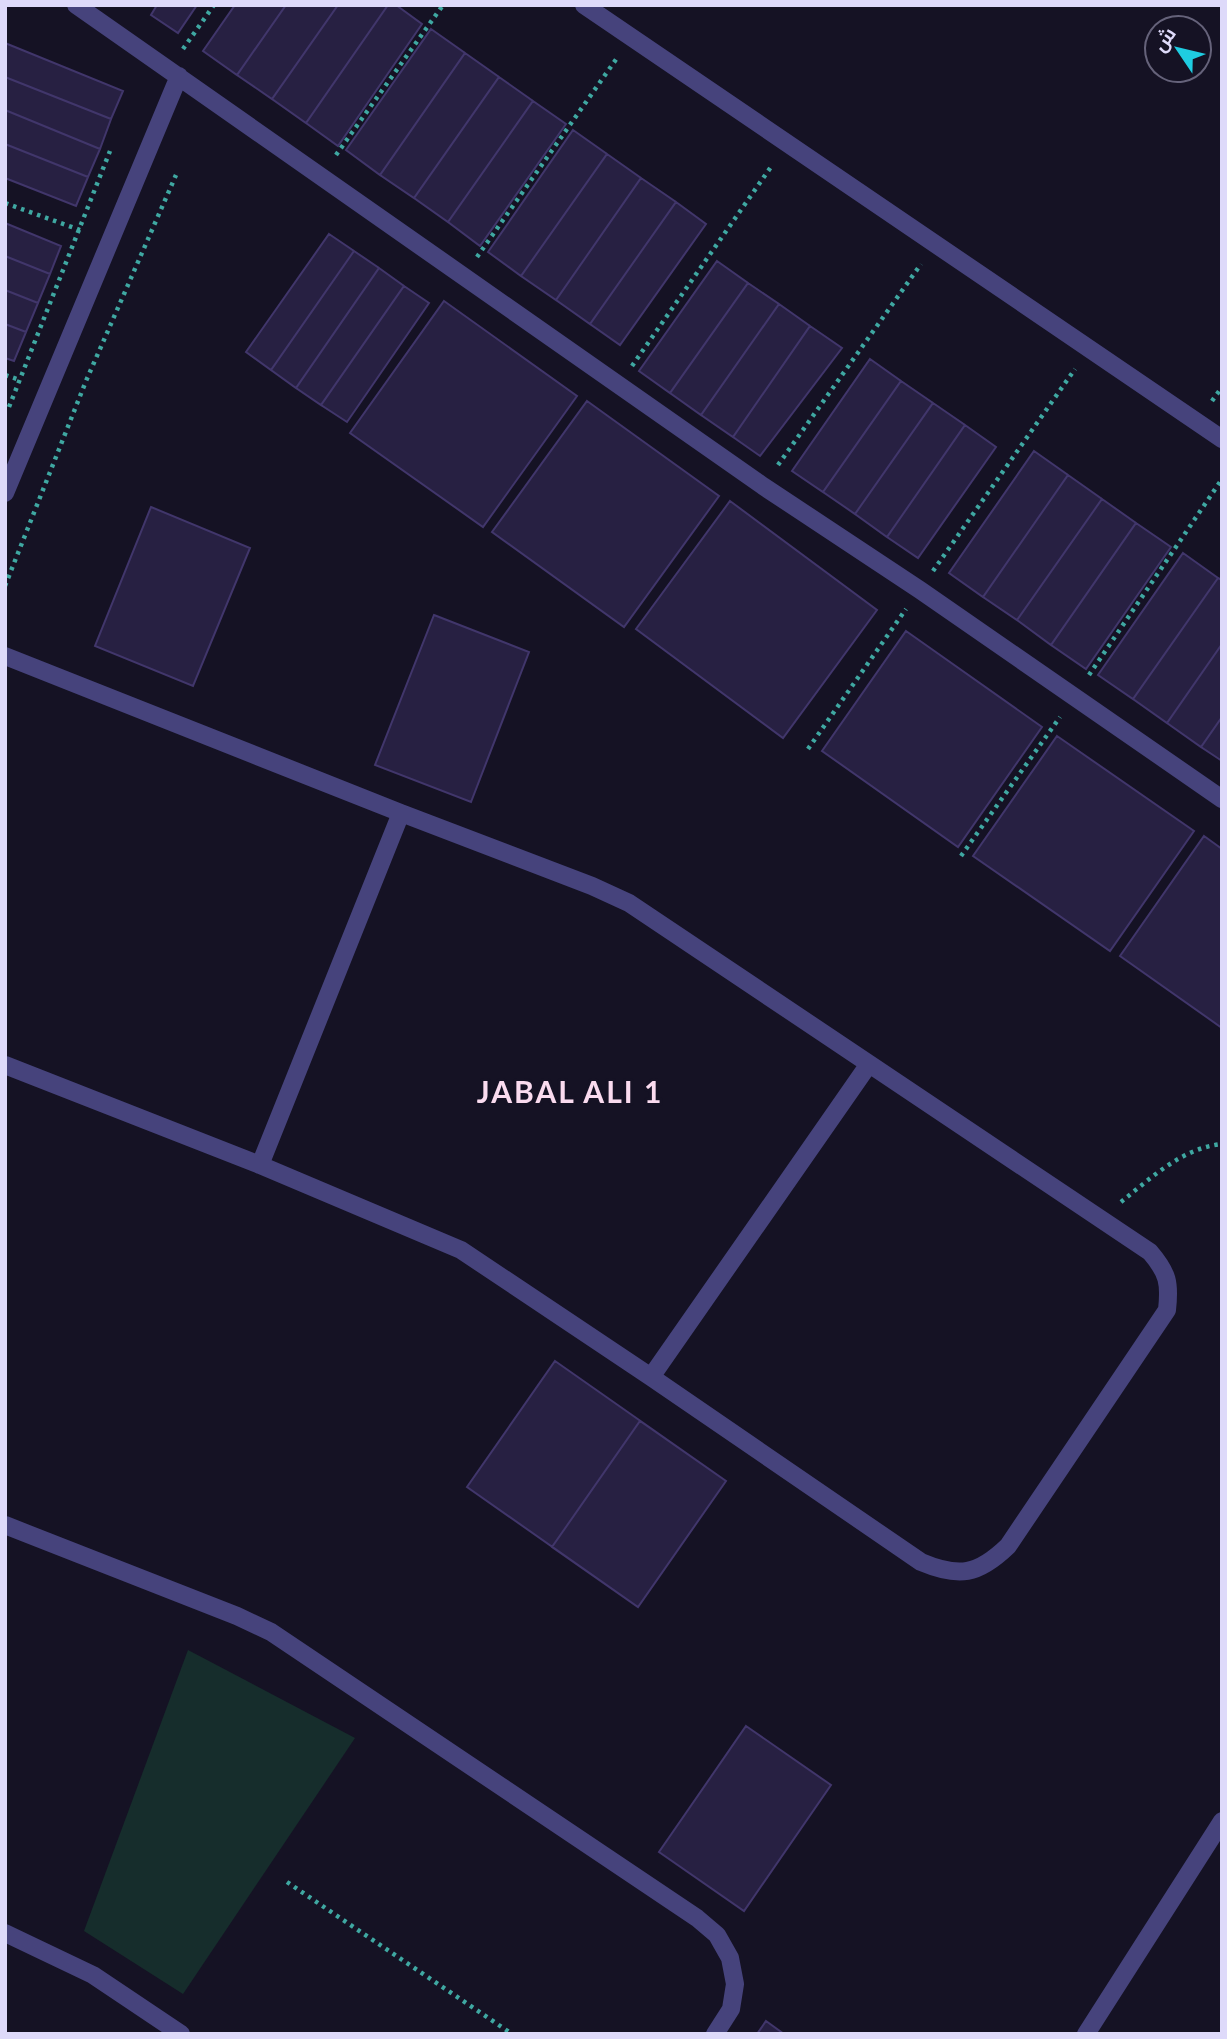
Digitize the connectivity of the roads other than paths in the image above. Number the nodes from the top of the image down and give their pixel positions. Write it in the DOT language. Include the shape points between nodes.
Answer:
graph roads {
  1 [pos="76,5"];
  2 [pos="584,5"];
  3 [pos="174,73"];
  4 [pos="1222,439"];
  5 [pos="5,493"];
  6 [pos="5,656"];
  7 [pos="1222,799"];
  8 [pos="401,813"];
  9 [pos="869,1064"];
  10 [pos="5,1065"];
  11 [pos="260,1165"];
  12 [pos="651,1377"];
  13 [pos="5,1525"];
  14 [pos="1222,1821"];
  15 [pos="5,1933"];
  16 [pos="181,2034"];
  17 [pos="715,2034"];
  18 [pos="1086,2034"];
  1 -- 3 [label="street"];
  2 -- 4 [label="street"];
  3 -- 5 [label="street"];
  3 -- 7 [label="street" via="763,486"];
  6 -- 8 [label="street"];
  8 -- 9 [label="street" via="629,903"];
  8 -- 11 [label="street"];
  9 -- 12 [label="street"];
  9 -- 12 [label="street" via="1150,1252 1164,1268 1170,1289 1167,1310 1007,1546 990,1562 968,1572 944,1572 921,1562"];
  10 -- 11 [label="street"];
  11 -- 12 [label="street" via="461,1250"];
  13 -- 17 [label="street" via="271,1632 697,1918 717,1935 730,1958 735,1984 731,2010"];
  14 -- 18 [label="street"];
  15 -- 16 [label="street" via="93,1975"];
}
